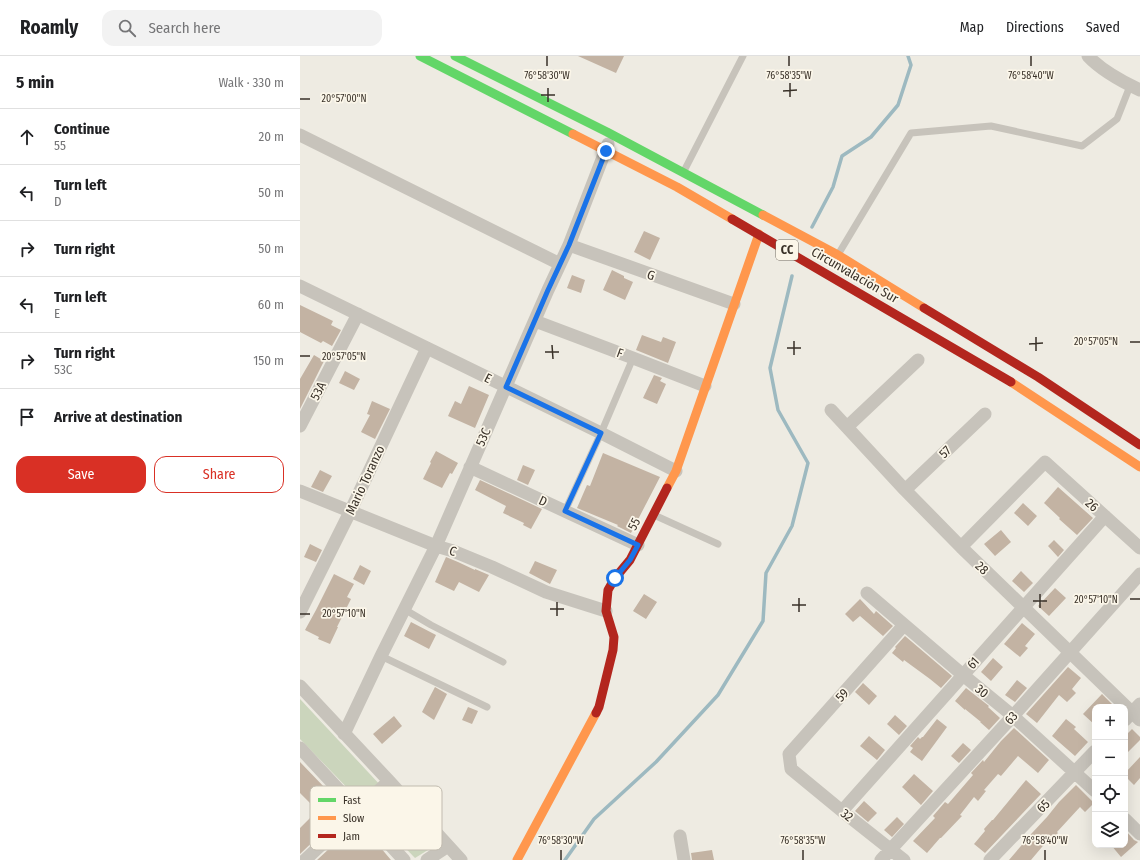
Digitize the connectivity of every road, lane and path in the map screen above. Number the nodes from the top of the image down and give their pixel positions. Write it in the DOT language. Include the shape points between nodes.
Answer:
graph roads {
  1 [pos="420,56"];
  2 [pos="455,56"];
  3 [pos="744,56"];
  4 [pos="1088,56"];
  5 [pos="1135,88"];
  6 [pos="300,135"];
  7 [pos="612,135"];
  8 [pos="606,151"];
  9 [pos="681,180"];
  10 [pos="759,234"];
  11 [pos="569,245"];
  12 [pos="838,255"];
  13 [pos="560,264"];
  14 [pos="300,286"];
  15 [pos="734,304"];
  16 [pos="358,314"];
  17 [pos="534,321"];
  18 [pos="427,348"];
  19 [pos="633,358"];
  20 [pos="918,360"];
  21 [pos="705,386"];
  22 [pos="506,387"];
  23 [pos="831,410"];
  24 [pos="985,414"];
  25 [pos="300,426"];
  26 [pos="847,428"];
  27 [pos="601,433"];
  28 [pos="1140,445"];
  29 [pos="470,467"];
  30 [pos="1140,467"];
  31 [pos="676,471"];
  32 [pos="905,490"];
  33 [pos="300,491"];
  34 [pos="565,511"];
  35 [pos="350,512"];
  36 [pos="654,515"];
  37 [pos="1105,516"];
  38 [pos="718,544"];
  39 [pos="638,545"];
  40 [pos="436,546"];
  41 [pos="961,547"];
  42 [pos="1140,548"];
  43 [pos="1140,574"];
  44 [pos="867,593"];
  45 [pos="1023,607"];
  46 [pos="404,609"];
  47 [pos="606,611"];
  48 [pos="300,612"];
  49 [pos="904,625"];
  50 [pos="1070,652"];
  51 [pos="381,656"];
  52 [pos="503,662"];
  53 [pos="963,675"];
  54 [pos="300,686"];
  55 [pos="487,707"];
  56 [pos="1134,714"];
  57 [pos="1013,716"];
  58 [pos="344,734"];
  59 [pos="301,751"];
  60 [pos="1092,754"];
  61 [pos="791,768"];
  62 [pos="1075,772"];
  63 [pos="389,781"];
  64 [pos="334,786"];
  65 [pos="383,786"];
  66 [pos="394,786"];
  67 [pos="1092,788"];
  68 [pos="842,811"];
  69 [pos="1128,823"];
  70 [pos="1140,834"];
  71 [pos="680,836"];
  72 [pos="442,839"];
  73 [pos="448,846"];
  74 [pos="315,850"];
  75 [pos="395,850"];
  76 [pos="890,850"];
  77 [pos="305,860"];
  78 [pos="404,860"];
  79 [pos="427,860"];
  80 [pos="461,860"];
  81 [pos="517,860"];
  82 [pos="684,860"];
  83 [pos="881,860"];
  84 [pos="904,860"];
  85 [pos="990,860"];
  1 -- 8 [label="main road, Circunvalación Sur / CC"];
  2 -- 7 [label="main road, Circunvalación Sur / CC"];
  3 -- 9 [label="lane"];
  4 -- 5 [label="street" via="1095,64"];
  5 -- 12 [label="lane" via="1117,119 1082,146 991,126 911,133"];
  6 -- 13 [label="street"];
  7 -- 8 [label="street, 53C"];
  7 -- 9 [label="main road, Circunvalación Sur / CC"];
  8 -- 9 [label="main road, Circunvalación Sur / CC"];
  8 -- 11 [label="street, 53C"];
  9 -- 10 [label="main road, Circunvalación Sur / CC"];
  9 -- 12 [label="main road, Circunvalación Sur / CC"];
  10 -- 15 [label="main road, 55"];
  10 -- 30 [label="main road, Circunvalación Sur / CC" via="1001,375"];
  11 -- 13 [label="street, 53C"];
  11 -- 15 [label="street, G"];
  12 -- 28 [label="main road, Circunvalación Sur / CC" via="1038,377"];
  13 -- 17 [label="street, 53C"];
  14 -- 16 [label="street, E"];
  15 -- 21 [label="main road, 55"];
  16 -- 18 [label="street, E"];
  16 -- 25 [label="street, 53A"];
  17 -- 19 [label="street, F"];
  17 -- 22 [label="street, 53C"];
  18 -- 22 [label="street, E"];
  18 -- 35 [label="street, Mario Toranzo"];
  19 -- 21 [label="street, F"];
  19 -- 27 [label="lane"];
  20 -- 26 [label="street"];
  21 -- 31 [label="main road, 55"];
  22 -- 27 [label="street, E"];
  22 -- 29 [label="street, 53C"];
  23 -- 26 [label="street, 28"];
  24 -- 32 [label="street, 57"];
  26 -- 32 [label="street, 28"];
  27 -- 31 [label="street, E"];
  27 -- 34 [label="lane"];
  29 -- 34 [label="street, D"];
  29 -- 40 [label="street, 53C"];
  31 -- 36 [label="main road, 55"];
  32 -- 41 [label="street, 28"];
  33 -- 35 [label="street, C"];
  34 -- 39 [label="street, D"];
  35 -- 40 [label="street, C"];
  35 -- 48 [label="street, Mario Toranzo"];
  36 -- 38 [label="lane"];
  36 -- 39 [label="main road, 55"];
  37 -- 41 [label="street, 26" via="1045,462"];
  37 -- 42 [label="street, 26"];
  37 -- 45 [label="street, 61"];
  39 -- 47 [label="main road, 55" via="608,590"];
  40 -- 46 [label="street, 53C"];
  40 -- 47 [label="street, C" via="492,567 546,592"];
  41 -- 45 [label="street, 28"];
  43 -- 50 [label="street, 63"];
  44 -- 49 [label="street, 30"];
  45 -- 50 [label="street, 28"];
  45 -- 53 [label="street, 61"];
  46 -- 51 [label="street, 53C"];
  46 -- 52 [label="lane"];
  47 -- 81 [label="main road, 55" via="614,637 613,650 598,707"];
  49 -- 53 [label="street, 30"];
  49 -- 61 [label="street, 59" via="789,754"];
  50 -- 56 [label="street, 28"];
  50 -- 57 [label="street, 63"];
  51 -- 55 [label="lane"];
  51 -- 58 [label="street, 53C"];
  53 -- 57 [label="street, 30"];
  53 -- 68 [label="street, 61"];
  54 -- 58 [label="street"];
  57 -- 62 [label="street, 30"];
  57 -- 76 [label="street, 63"];
  58 -- 63 [label="street"];
  59 -- 64 [label="street"];
  60 -- 62 [label="street, 65"];
  61 -- 68 [label="street, 32"];
  62 -- 67 [label="street, 30"];
  62 -- 85 [label="street, 65"];
  63 -- 65 [label="street"];
  63 -- 66 [label="street"];
  68 -- 76 [label="street, 32"];
  69 -- 70 [label="street"];
  71 -- 82 [label="street"];
  72 -- 73 [label="street"];
  73 -- 79 [label="street"];
  73 -- 80 [label="street"];
  74 -- 77 [label="street"];
  75 -- 78 [label="street"];
  76 -- 83 [label="street, 63"];
  76 -- 84 [label="street, 32"];
}
